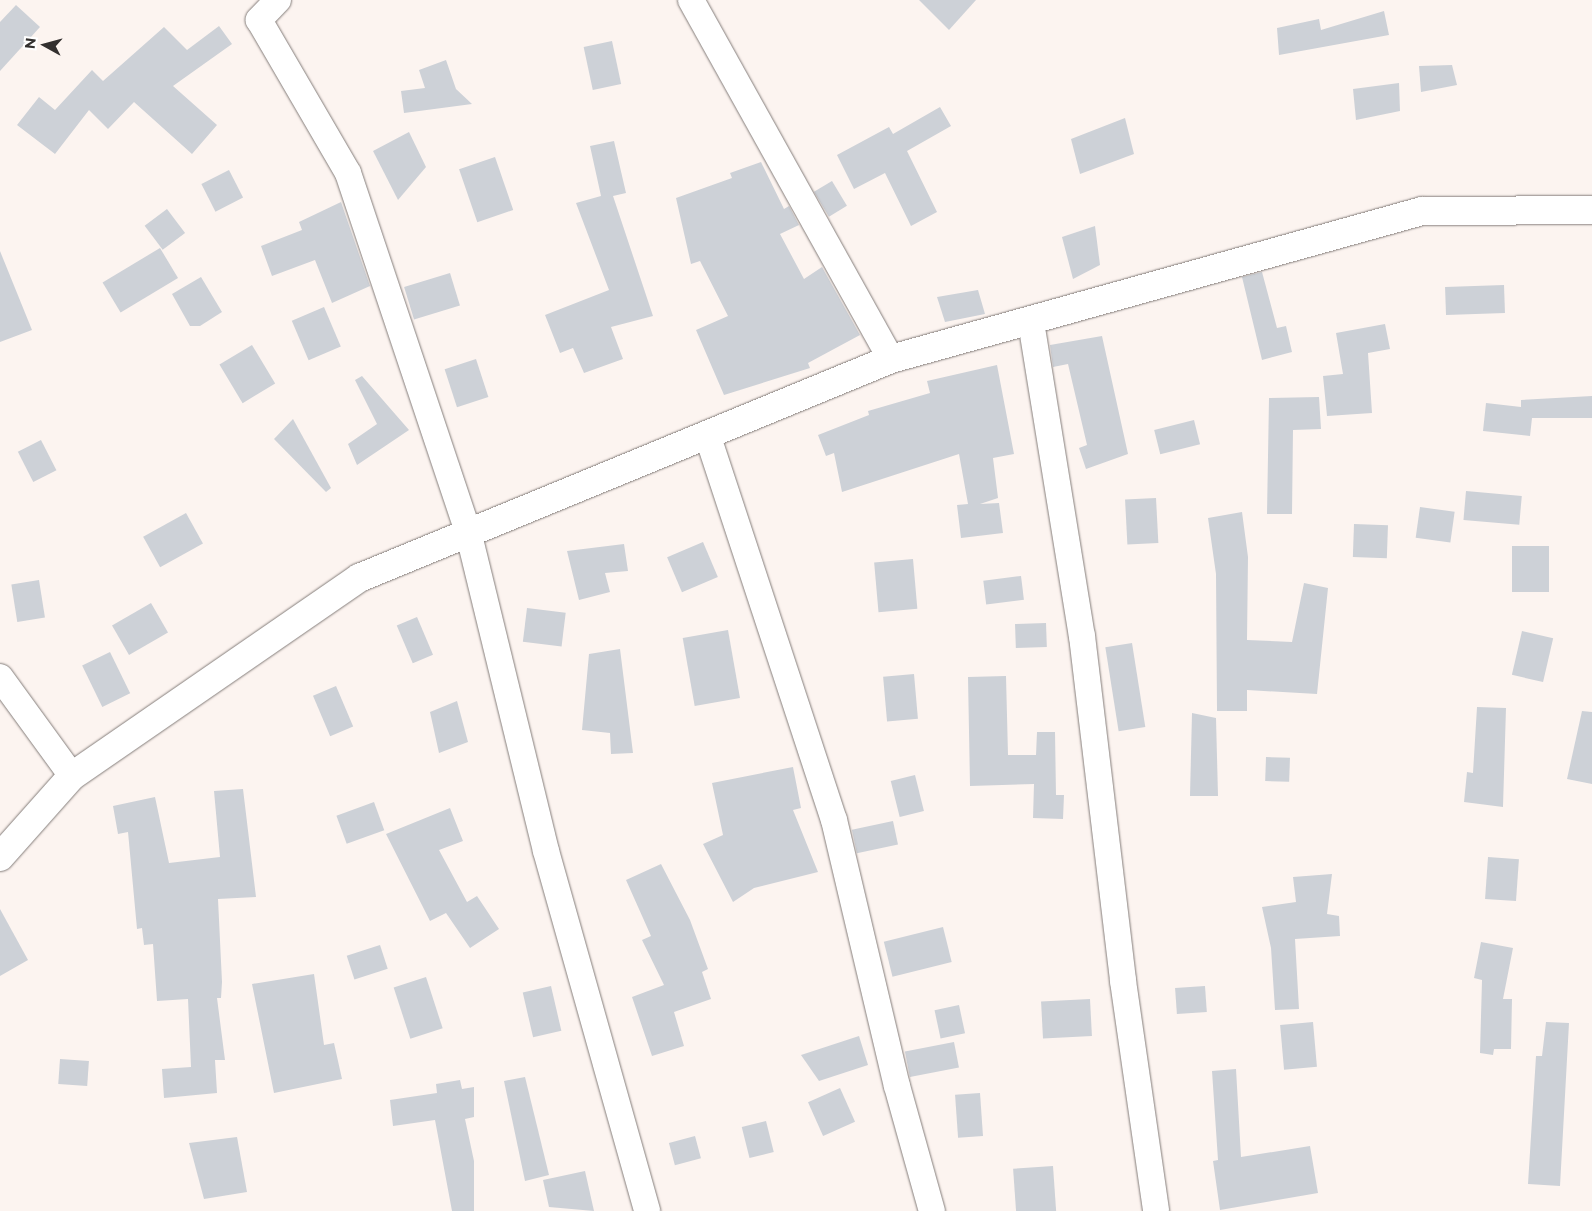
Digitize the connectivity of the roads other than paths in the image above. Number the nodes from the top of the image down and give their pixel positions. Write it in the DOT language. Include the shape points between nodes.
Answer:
graph roads {
  1 [pos="278,0"];
  2 [pos="691,0"];
  3 [pos="1592,210"];
  4 [pos="1031,322"];
  5 [pos="891,359"];
  6 [pos="708,434"];
  7 [pos="468,531"];
  8 [pos="0,677"];
  9 [pos="72,776"];
  10 [pos="0,857"];
  11 [pos="647,1211"];
  12 [pos="932,1211"];
  13 [pos="1156,1211"];
  1 -- 7 [label="street" via="259,20 348,173"];
  2 -- 5 [label="street"];
  3 -- 4 [label="street" via="1422,211 1197,271"];
  4 -- 5 [label="street"];
  4 -- 13 [label="street" via="1082,636 1123,981"];
  5 -- 6 [label="street"];
  6 -- 7 [label="street"];
  6 -- 12 [label="street" via="834,820 897,1086"];
  7 -- 9 [label="street" via="359,578"];
  7 -- 11 [label="street" via="546,851"];
  8 -- 9 [label="street" via="24,704"];
  9 -- 10 [label="street"];
}
